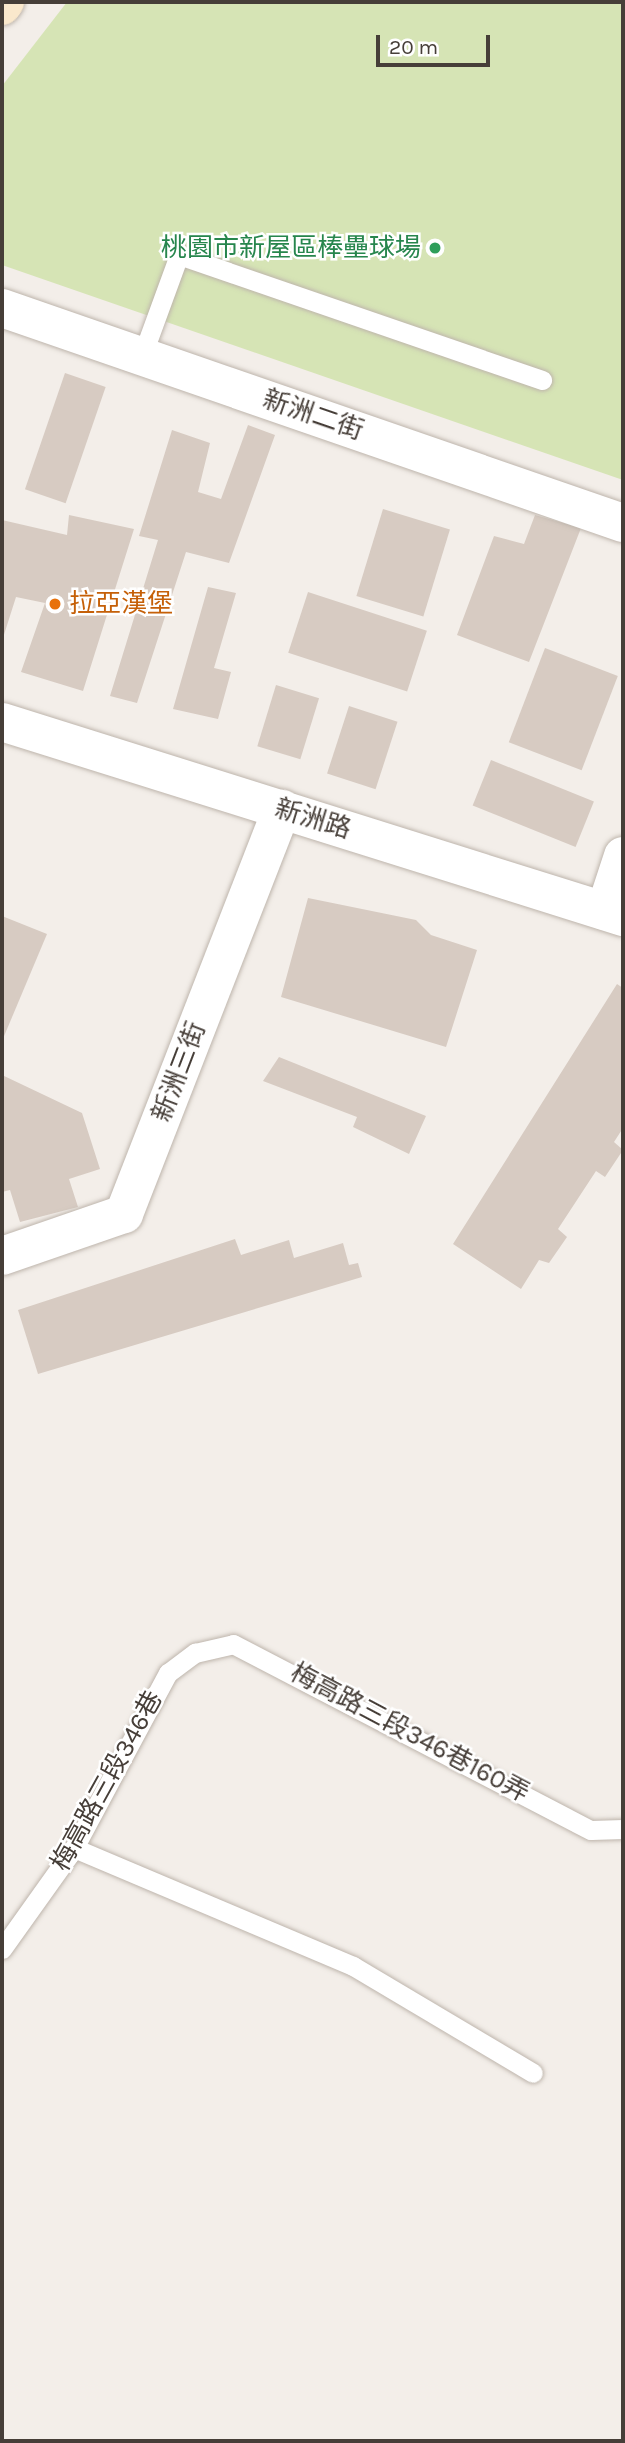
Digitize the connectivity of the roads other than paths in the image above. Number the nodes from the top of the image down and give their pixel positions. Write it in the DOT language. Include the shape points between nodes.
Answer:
graph roads {
  1 [pos="2,308"];
  2 [pos="142,356"];
  3 [pos="542,380"];
  4 [pos="623,523"];
  5 [pos="2,722"];
  6 [pos="282,809"];
  7 [pos="623,856"];
  8 [pos="614,914"];
  9 [pos="2,1256"];
  10 [pos="195,1653"];
  11 [pos="623,1829"];
  12 [pos="74,1849"];
  13 [pos="2,1950"];
  14 [pos="533,2073"];
  1 -- 2 [label="street, 新洲二街"];
  2 -- 3 [label="lane" via="179,255"];
  2 -- 4 [label="street, 新洲二街"];
  5 -- 6 [label="street, 新洲路"];
  6 -- 8 [label="street, 新洲路"];
  6 -- 9 [label="street, 新洲三街" via="124,1214"];
  7 -- 8 [label="street"];
  10 -- 11 [label="lane, 梅高路三段346巷160弄" via="233,1644 259,1653 591,1830"];
  10 -- 12 [label="lane, 梅高路三段346巷" via="168,1673"];
  12 -- 13 [label="lane, 梅高路三段346巷"];
  12 -- 14 [label="lane" via="353,1966"];
}
